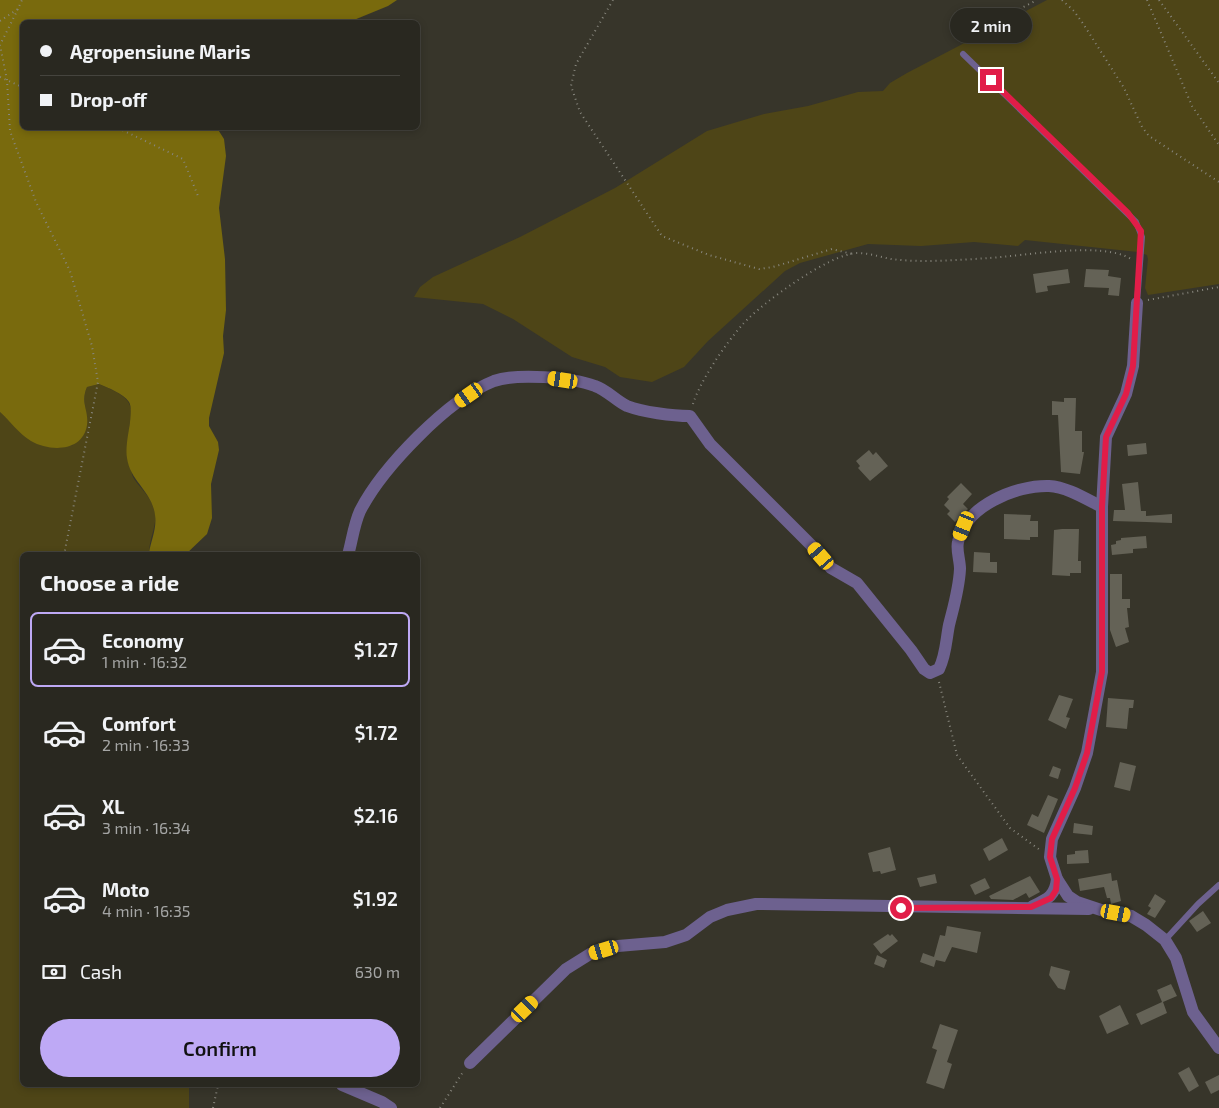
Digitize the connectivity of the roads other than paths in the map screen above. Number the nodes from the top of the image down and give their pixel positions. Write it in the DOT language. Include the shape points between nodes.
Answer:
graph roads {
  1 [pos="963,54"];
  2 [pos="1136,303"];
  3 [pos="1102,507"];
  4 [pos="349,552"];
  5 [pos="1057,879"];
  6 [pos="1219,885"];
  7 [pos="1031,907"];
  8 [pos="1101,910"];
  9 [pos="1165,940"];
  10 [pos="1219,1048"];
  11 [pos="470,1063"];
  12 [pos="347,1087"];
  13 [pos="391,1108"];
  1 -- 2 [label="lane" via="1136,222 1142,236"];
  2 -- 3 [label="street" via="1133,366 1126,394 1106,437"];
  3 -- 4 [label="street" via="1050,486 1015,490 985,504 964,526 957,543 960,566 958,595 943,661 939,669 930,673 924,670 857,583 831,568 710,444 690,416 626,405 595,386 519,376 494,381 435,418 396,462 360,512"];
  3 -- 5 [label="street" via="1102,672 1087,753 1052,839 1050,857"];
  5 -- 7 [label="street" via="1051,898"];
  5 -- 8 [label="street" via="1068,896"];
  6 -- 9 [label="lane"];
  7 -- 8 [label="street"];
  7 -- 11 [label="street" via="756,904 727,910 710,917 686,936 665,942 618,946 590,954 566,969"];
  8 -- 9 [label="street" via="1131,916"];
  9 -- 10 [label="street" via="1176,958 1193,1012"];
  12 -- 13 [label="street"];
}
